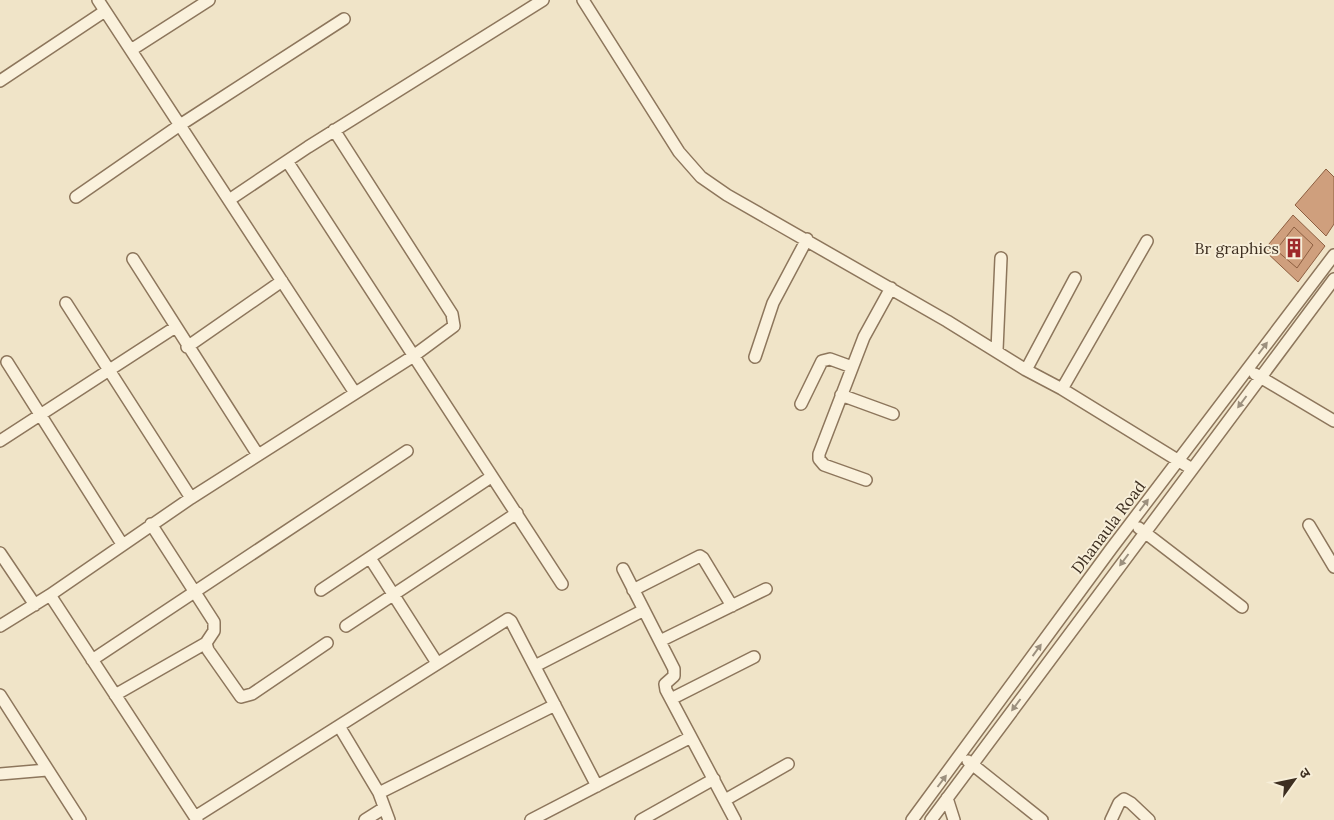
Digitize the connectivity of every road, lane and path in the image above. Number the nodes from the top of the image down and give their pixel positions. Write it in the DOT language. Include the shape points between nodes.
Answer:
graph roads {
  1 [pos="98,0"];
  2 [pos="209,0"];
  3 [pos="543,0"];
  4 [pos="583,0"];
  5 [pos="106,11"];
  6 [pos="344,19"];
  7 [pos="131,50"];
  8 [pos="0,81"];
  9 [pos="180,125"];
  10 [pos="334,130"];
  11 [pos="287,161"];
  12 [pos="76,197"];
  13 [pos="229,200"];
  14 [pos="807,239"];
  15 [pos="1147,241"];
  16 [pos="1334,255"];
  17 [pos="1001,258"];
  18 [pos="133,260"];
  19 [pos="1075,278"];
  20 [pos="1334,279"];
  21 [pos="282,281"];
  22 [pos="891,288"];
  23 [pos="66,303"];
  24 [pos="174,328"];
  25 [pos="187,347"];
  26 [pos="996,350"];
  27 [pos="412,356"];
  28 [pos="755,357"];
  29 [pos="7,362"];
  30 [pos="852,367"];
  31 [pos="1247,369"];
  32 [pos="1026,370"];
  33 [pos="108,372"];
  34 [pos="1260,377"];
  35 [pos="1062,388"];
  36 [pos="355,394"];
  37 [pos="841,396"];
  38 [pos="801,404"];
  39 [pos="893,414"];
  40 [pos="41,415"];
  41 [pos="1334,421"];
  42 [pos="0,441"];
  43 [pos="407,451"];
  44 [pos="258,456"];
  45 [pos="1178,461"];
  46 [pos="1192,469"];
  47 [pos="491,477"];
  48 [pos="866,480"];
  49 [pos="191,498"];
  50 [pos="516,513"];
  51 [pos="1132,522"];
  52 [pos="151,524"];
  53 [pos="1309,525"];
  54 [pos="1144,532"];
  55 [pos="122,544"];
  56 [pos="0,553"];
  57 [pos="370,558"];
  58 [pos="1334,567"];
  59 [pos="623,569"];
  60 [pos="562,584"];
  61 [pos="766,589"];
  62 [pos="321,590"];
  63 [pos="633,590"];
  64 [pos="194,592"];
  65 [pos="393,594"];
  66 [pos="50,595"];
  67 [pos="35,605"];
  68 [pos="732,606"];
  69 [pos="1242,607"];
  70 [pos="644,610"];
  71 [pos="0,626"];
  72 [pos="346,626"];
  73 [pos="660,641"];
  74 [pos="206,643"];
  75 [pos="327,643"];
  76 [pos="754,657"];
  77 [pos="92,660"];
  78 [pos="437,663"];
  79 [pos="535,666"];
  80 [pos="0,695"];
  81 [pos="115,696"];
  82 [pos="670,698"];
  83 [pos="555,705"];
  84 [pos="339,726"];
  85 [pos="692,737"];
  86 [pos="961,755"];
  87 [pos="788,764"];
  88 [pos="972,764"];
  89 [pos="47,770"];
  90 [pos="0,774"];
  91 [pos="714,779"];
  92 [pos="597,786"];
  93 [pos="379,793"];
  94 [pos="947,798"];
  95 [pos="725,800"];
  96 [pos="384,808"];
  97 [pos="730,818"];
  98 [pos="196,819"];
  99 [pos="80,820"];
  100 [pos="365,820"];
  101 [pos="389,820"];
  102 [pos="531,820"];
  103 [pos="641,820"];
  104 [pos="912,820"];
  105 [pos="931,820"];
  106 [pos="954,820"];
  107 [pos="1042,820"];
  108 [pos="1111,820"];
  109 [pos="1149,820"];
  1 -- 5 [label="street"];
  2 -- 7 [label="street"];
  3 -- 10 [label="street"];
  4 -- 14 [label="street" via="679,152 701,177"];
  5 -- 7 [label="street"];
  5 -- 8 [label="street"];
  6 -- 9 [label="street"];
  7 -- 9 [label="street"];
  9 -- 12 [label="street"];
  9 -- 13 [label="street"];
  10 -- 11 [label="street"];
  10 -- 27 [label="street" via="452,314 454,326 450,331"];
  11 -- 13 [label="street"];
  11 -- 27 [label="street"];
  13 -- 21 [label="street"];
  14 -- 22 [label="street"];
  14 -- 28 [label="street" via="773,303"];
  15 -- 35 [label="street"];
  31 -- 16 [label="street, Dhanaula Road, one-way"];
  17 -- 26 [label="street"];
  18 -- 24 [label="street"];
  19 -- 32 [label="street"];
  20 -- 34 [label="street, Dhanaula Road"];
  21 -- 25 [label="street"];
  21 -- 36 [label="street"];
  22 -- 26 [label="street"];
  22 -- 30 [label="street" via="864,337"];
  23 -- 33 [label="street"];
  24 -- 25 [label="street"];
  24 -- 33 [label="street"];
  25 -- 44 [label="street"];
  26 -- 32 [label="street"];
  27 -- 36 [label="street"];
  27 -- 47 [label="street"];
  29 -- 40 [label="street"];
  30 -- 37 [label="street"];
  30 -- 38 [label="street" via="830,359 822,361"];
  31 -- 34 [label="street"];
  31 -- 45 [label="street, Dhanaula Road"];
  32 -- 35 [label="street"];
  33 -- 40 [label="street"];
  33 -- 49 [label="street"];
  34 -- 41 [label="street"];
  34 -- 46 [label="street, Dhanaula Road, one-way"];
  35 -- 45 [label="street"];
  36 -- 44 [label="street"];
  37 -- 39 [label="street"];
  37 -- 48 [label="street" via="819,459 824,465"];
  40 -- 42 [label="street"];
  40 -- 55 [label="street"];
  43 -- 64 [label="street"];
  44 -- 49 [label="street"];
  45 -- 46 [label="street"];
  51 -- 45 [label="street, Dhanaula Road, one-way"];
  46 -- 54 [label="street, Dhanaula Road"];
  47 -- 50 [label="street"];
  47 -- 57 [label="street"];
  49 -- 52 [label="street"];
  50 -- 60 [label="street"];
  50 -- 65 [label="street"];
  51 -- 54 [label="street"];
  86 -- 51 [label="street, Dhanaula Road, one-way"];
  52 -- 55 [label="street"];
  52 -- 64 [label="street"];
  53 -- 58 [label="street"];
  54 -- 69 [label="street"];
  54 -- 88 [label="street, Dhanaula Road, one-way"];
  55 -- 66 [label="street"];
  56 -- 67 [label="street"];
  57 -- 62 [label="street"];
  57 -- 65 [label="street"];
  59 -- 63 [label="street"];
  61 -- 68 [label="street"];
  63 -- 68 [label="street" via="700,556"];
  63 -- 70 [label="street"];
  64 -- 74 [label="street" via="215,626"];
  64 -- 77 [label="street"];
  65 -- 72 [label="street"];
  65 -- 78 [label="street"];
  66 -- 67 [label="street"];
  66 -- 77 [label="street"];
  67 -- 71 [label="street"];
  68 -- 73 [label="street"];
  70 -- 73 [label="street"];
  70 -- 79 [label="street"];
  73 -- 82 [label="street" via="675,672 665,684"];
  74 -- 75 [label="street" via="236,692 246,697"];
  74 -- 81 [label="street"];
  76 -- 82 [label="street"];
  77 -- 81 [label="street"];
  78 -- 79 [label="street" via="508,618"];
  78 -- 84 [label="street"];
  79 -- 83 [label="street"];
  80 -- 89 [label="street"];
  81 -- 98 [label="street"];
  82 -- 85 [label="street"];
  83 -- 92 [label="street"];
  83 -- 93 [label="street"];
  84 -- 93 [label="street"];
  84 -- 98 [label="street"];
  85 -- 91 [label="street"];
  85 -- 92 [label="street"];
  86 -- 88 [label="street"];
  104 -- 86 [label="street, Dhanaula Road, one-way"];
  87 -- 95 [label="street"];
  88 -- 94 [label="street, Dhanaula Road"];
  88 -- 107 [label="street"];
  89 -- 90 [label="street"];
  89 -- 99 [label="street"];
  91 -- 95 [label="street"];
  91 -- 103 [label="street"];
  92 -- 102 [label="street"];
  93 -- 96 [label="street"];
  94 -- 105 [label="street, Dhanaula Road"];
  94 -- 106 [label="street"];
  95 -- 97 [label="street"];
  96 -- 100 [label="street"];
  96 -- 101 [label="street"];
  108 -- 109 [label="street" via="1124,799"];
}
